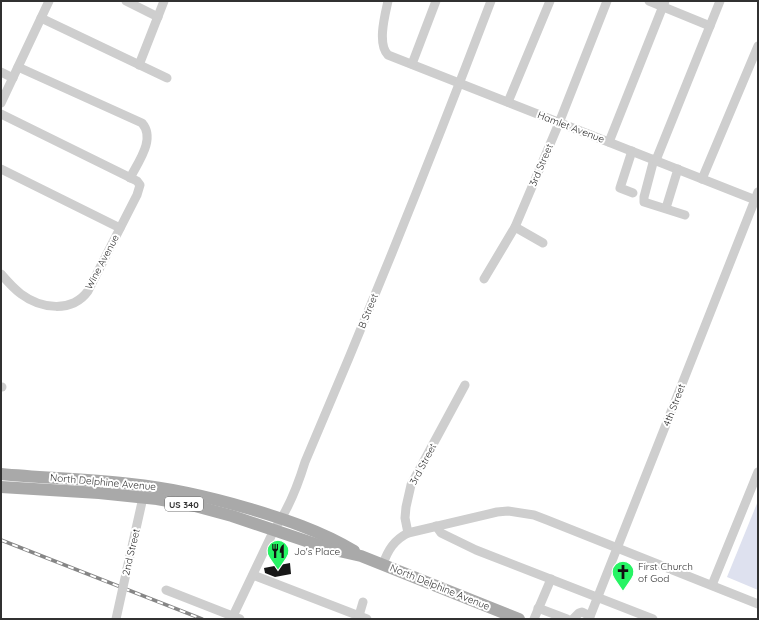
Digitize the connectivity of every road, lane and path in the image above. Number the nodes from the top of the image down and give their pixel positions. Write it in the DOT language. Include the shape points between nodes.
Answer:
graph roads {
  1 [pos="49,1"];
  2 [pos="126,1"];
  3 [pos="164,1"];
  4 [pos="388,1"];
  5 [pos="436,1"];
  6 [pos="491,1"];
  7 [pos="550,1"];
  8 [pos="607,1"];
  9 [pos="649,1"];
  10 [pos="720,1"];
  11 [pos="664,4"];
  12 [pos="158,17"];
  13 [pos="41,18"];
  14 [pos="710,26"];
  15 [pos="758,46"];
  16 [pos="412,64"];
  17 [pos="139,65"];
  18 [pos="18,67"];
  19 [pos="1,72"];
  20 [pos="13,78"];
  21 [pos="167,78"];
  22 [pos="460,83"];
  23 [pos="508,102"];
  24 [pos="1,103"];
  25 [pos="1,114"];
  26 [pos="559,123"];
  27 [pos="609,142"];
  28 [pos="632,151"];
  29 [pos="655,160"];
  30 [pos="1,169"];
  31 [pos="678,169"];
  32 [pos="130,178"];
  33 [pos="702,179"];
  34 [pos="633,193"];
  35 [pos="757,197"];
  36 [pos="666,208"];
  37 [pos="685,215"];
  38 [pos="515,226"];
  39 [pos="120,228"];
  40 [pos="543,243"];
  41 [pos="1,274"];
  42 [pos="484,279"];
  43 [pos="465,385"];
  44 [pos="758,472"];
  45 [pos="1,474"];
  46 [pos="145,485"];
  47 [pos="1,486"];
  48 [pos="143,498"];
  49 [pos="282,518"];
  50 [pos="436,526"];
  51 [pos="274,530"];
  52 [pos="408,533"];
  53 [pos="618,548"];
  54 [pos="361,556"];
  55 [pos="383,564"];
  56 [pos="253,575"];
  57 [pos="551,579"];
  58 [pos="712,585"];
  59 [pos="166,590"];
  60 [pos="598,597"];
  61 [pos="363,602"];
  62 [pos="758,604"];
  63 [pos="538,608"];
  64 [pos="590,617"];
  65 [pos="237,618"];
  66 [pos="361,618"];
  67 [pos="116,619"];
  68 [pos="519,619"];
  69 [pos="534,619"];
  70 [pos="567,619"];
  71 [pos="573,619"];
  72 [pos="653,619"];
  1 -- 13 [label="street"];
  2 -- 12 [label="street"];
  3 -- 12 [label="street"];
  4 -- 16 [label="street, Hamlet Avenue" via="382,37 383,47 388,54"];
  5 -- 16 [label="street"];
  6 -- 22 [label="street, B Street"];
  7 -- 23 [label="street"];
  8 -- 26 [label="street, 3rd Street"];
  9 -- 11 [label="street"];
  10 -- 14 [label="street"];
  11 -- 14 [label="street"];
  11 -- 27 [label="street"];
  12 -- 17 [label="street"];
  13 -- 17 [label="street"];
  13 -- 18 [label="street"];
  14 -- 29 [label="street"];
  15 -- 33 [label="street"];
  16 -- 22 [label="street, Hamlet Avenue"];
  17 -- 21 [label="street"];
  18 -- 20 [label="street"];
  18 -- 32 [label="street" via="142,123 146,128 148,141"];
  19 -- 20 [label="street"];
  20 -- 24 [label="street"];
  22 -- 23 [label="street, Hamlet Avenue"];
  22 -- 49 [label="street, B Street"];
  23 -- 26 [label="street, Hamlet Avenue"];
  25 -- 32 [label="street"];
  26 -- 27 [label="street, Hamlet Avenue"];
  26 -- 38 [label="street, 3rd Street"];
  27 -- 28 [label="street, Hamlet Avenue"];
  28 -- 29 [label="street, Hamlet Avenue"];
  28 -- 34 [label="street" via="620,188"];
  29 -- 31 [label="street, Hamlet Avenue"];
  29 -- 36 [label="street" via="644,202"];
  30 -- 39 [label="street"];
  31 -- 33 [label="street, Hamlet Avenue"];
  31 -- 36 [label="street"];
  32 -- 39 [label="street, Wine Avenue" via="140,185"];
  33 -- 35 [label="street, Hamlet Avenue"];
  35 -- 53 [label="street, 4th Street"];
  36 -- 37 [label="street"];
  38 -- 40 [label="street"];
  38 -- 42 [label="street, 3rd Street"];
  39 -- 41 [label="street, Wine Avenue" via="88,291 79,301 64,306 45,305 27,298"];
  43 -- 52 [label="street, 3rd Street" via="411,485 405,518"];
  44 -- 58 [label="street"];
  45 -- 46 [label="main road, North Delphine Avenue / US 340"];
  46 -- 48 [label="street, 2nd Street"];
  46 -- 49 [label="main road, North Delphine Avenue / US 340" via="190,493"];
  47 -- 48 [label="main road, North Delphine Avenue / US 340"];
  48 -- 51 [label="main road, North Delphine Avenue / US 340" via="195,506"];
  48 -- 67 [label="street, 2nd Street, bridge"];
  49 -- 51 [label="street, B Street"];
  49 -- 54 [label="main road, North Delphine Avenue / US 340" via="337,541"];
  50 -- 52 [label="street"];
  50 -- 53 [label="street" via="497,512 514,511 547,520"];
  50 -- 57 [label="street" via="441,533 476,550"];
  51 -- 54 [label="main road, North Delphine Avenue / US 340" via="330,549"];
  51 -- 56 [label="street, B Street"];
  52 -- 55 [label="street" via="396,541"];
  53 -- 58 [label="street"];
  53 -- 60 [label="street, 4th Street"];
  54 -- 55 [label="main road, North Delphine Avenue / US 340"];
  55 -- 68 [label="main road, North Delphine Avenue / US 340"];
  56 -- 65 [label="street, B Street"];
  56 -- 66 [label="street"];
  57 -- 60 [label="street"];
  57 -- 63 [label="street"];
  58 -- 62 [label="street"];
  59 -- 65 [label="street"];
  60 -- 64 [label="street, 4th Street"];
  60 -- 72 [label="street"];
  61 -- 66 [label="street"];
  63 -- 69 [label="street"];
  63 -- 70 [label="street"];
  64 -- 71 [label="street" via="582,612"];
}
